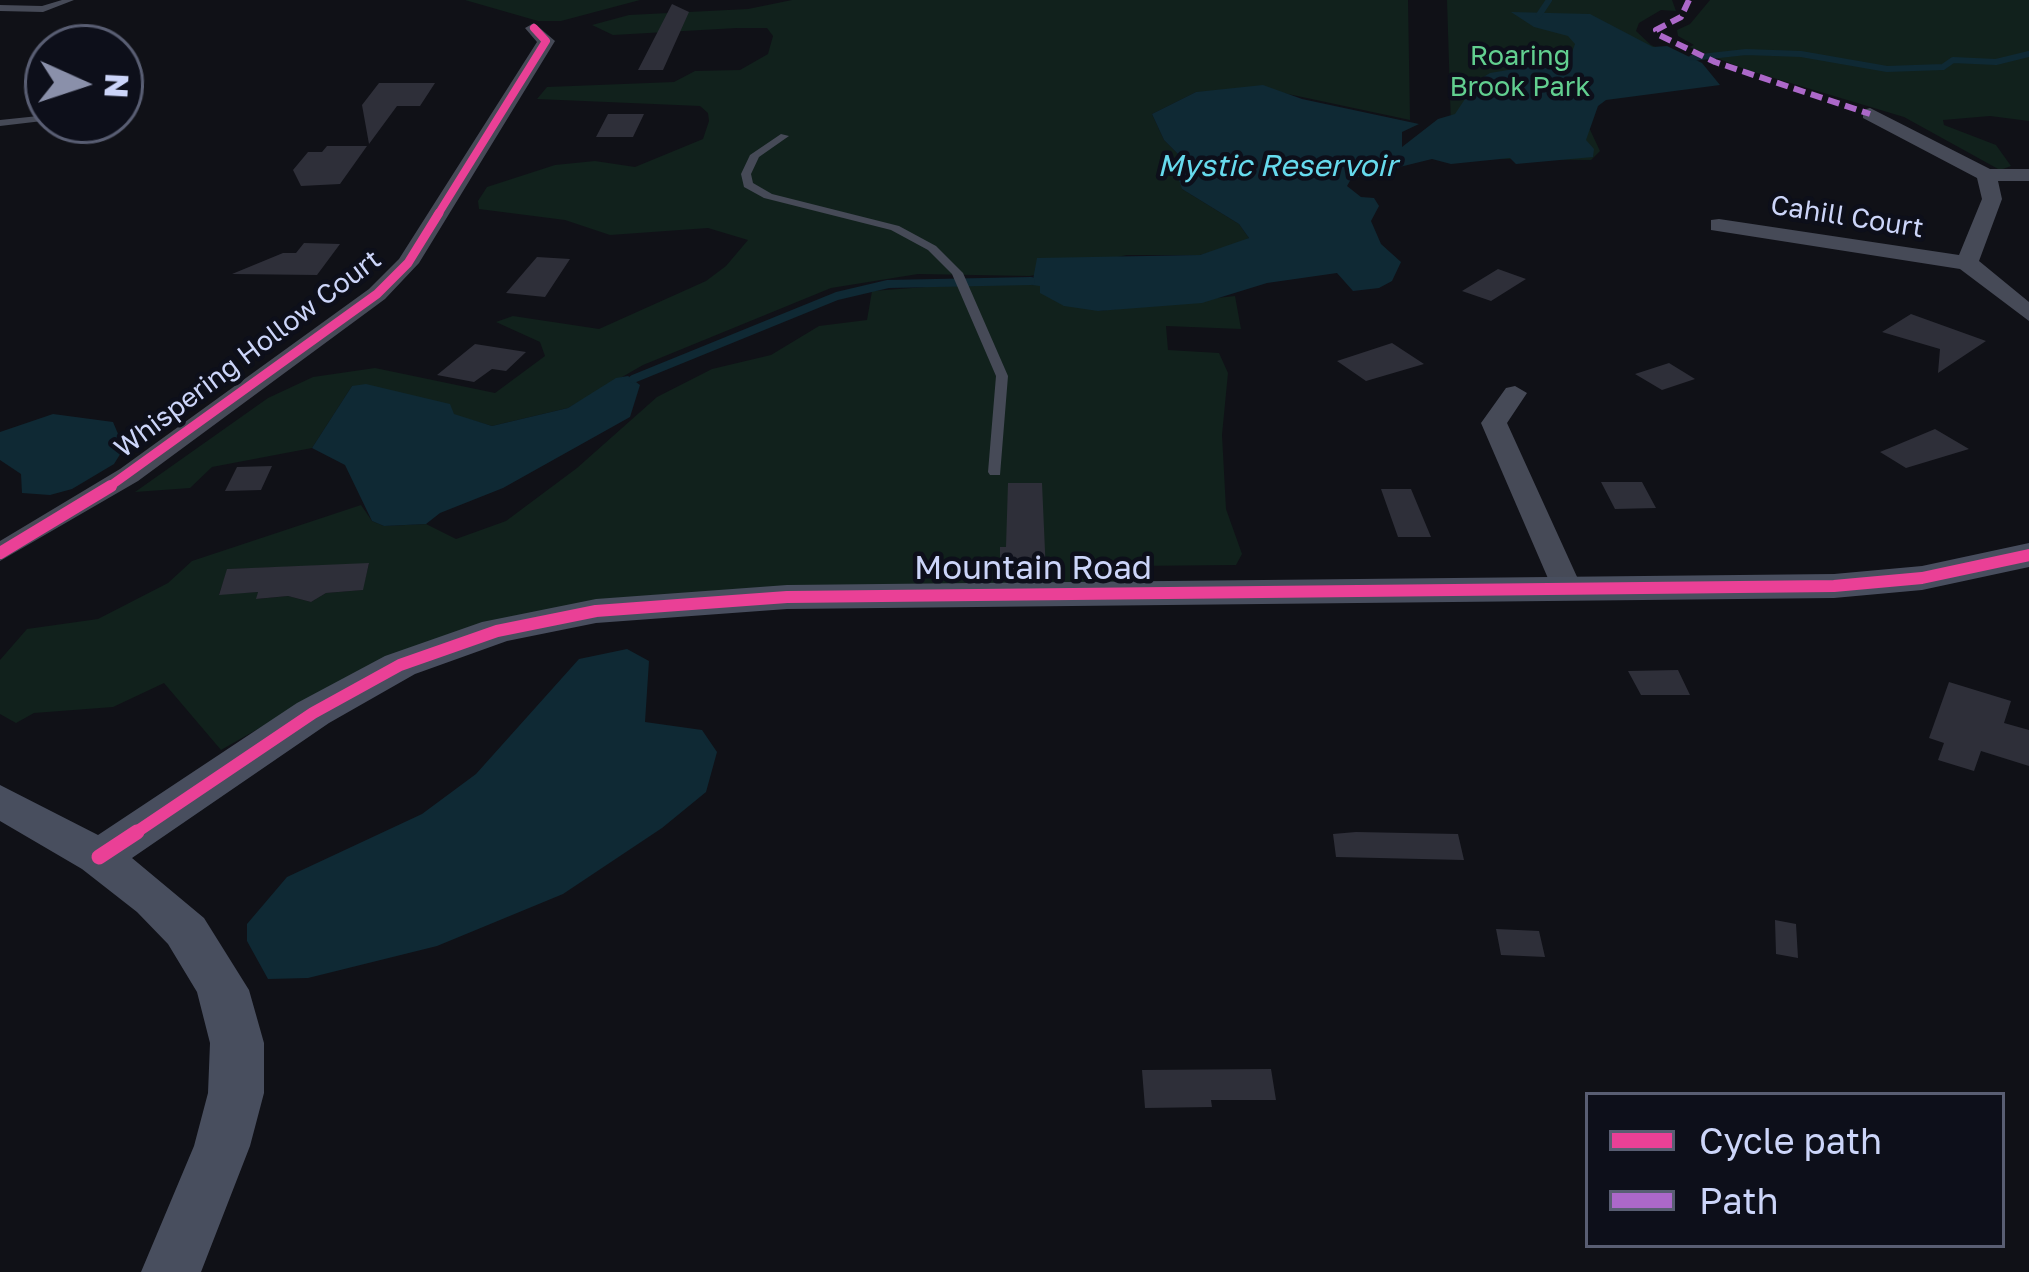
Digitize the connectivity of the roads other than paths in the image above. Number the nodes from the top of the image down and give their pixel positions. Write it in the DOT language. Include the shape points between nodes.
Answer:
graph roads {
  1 [pos="70,0"];
  2 [pos="0,8"];
  3 [pos="534,28"];
  4 [pos="1870,114"];
  5 [pos="784,136"];
  6 [pos="1986,175"];
  7 [pos="2029,175"];
  8 [pos="1718,225"];
  9 [pos="1966,263"];
  10 [pos="2029,314"];
  11 [pos="1515,393"];
  12 [pos="995,472"];
  13 [pos="0,553"];
  14 [pos="2029,556"];
  15 [pos="1568,590"];
  16 [pos="0,800"];
  17 [pos="99,856"];
  18 [pos="171,1272"];
  1 -- 2 [label="lane"];
  3 -- 13 [label="street, Whispering Hollow Court" via="546,40 409,263 128,475"];
  4 -- 6 [label="street"];
  5 -- 12 [label="lane" via="755,155 748,185 895,228 932,248 959,280 1002,376"];
  6 -- 7 [label="street"];
  6 -- 9 [label="street" via="1992,199"];
  8 -- 9 [label="street, Cahill Court"];
  9 -- 10 [label="street"];
  11 -- 15 [label="street" via="1494,423"];
  14 -- 15 [label="main road, Mountain Road" via="1878,583"];
  15 -- 17 [label="main road, Mountain Road" via="787,597 596,610 400,665 313,713"];
  16 -- 17 [label="main road"];
  17 -- 18 [label="main road" via="186,931 223,990 237,1043 236,1093 222,1146"];
}
